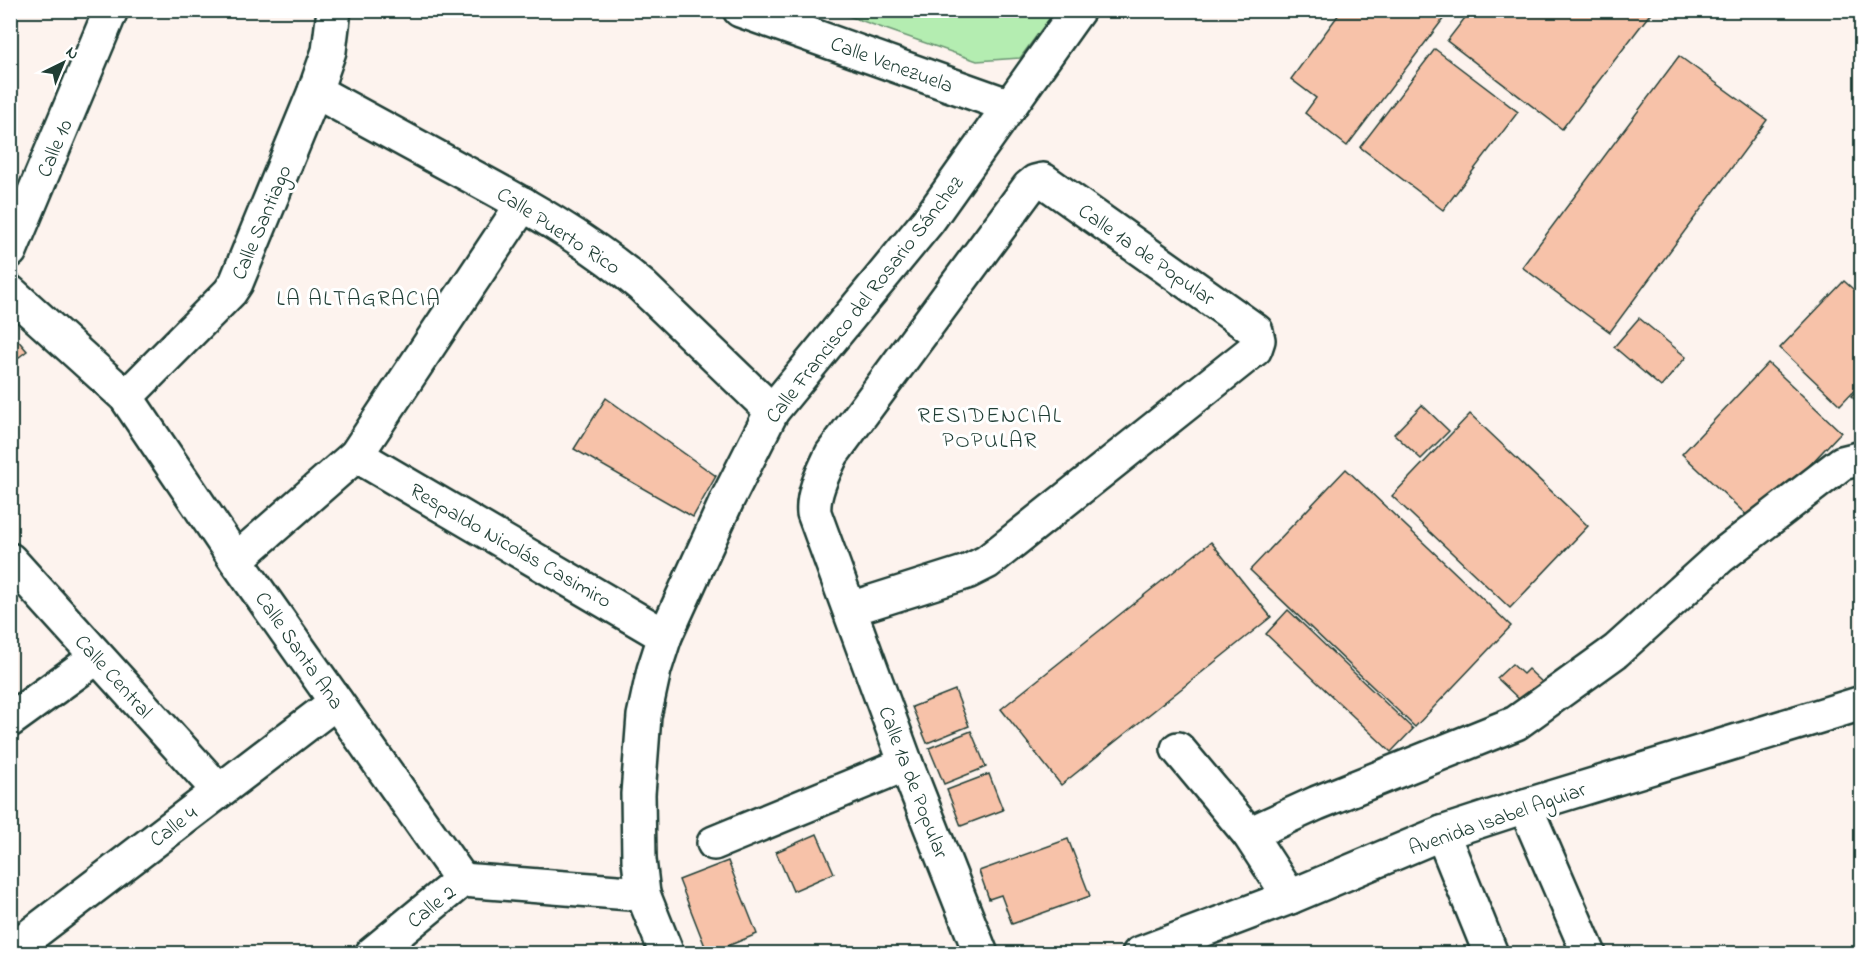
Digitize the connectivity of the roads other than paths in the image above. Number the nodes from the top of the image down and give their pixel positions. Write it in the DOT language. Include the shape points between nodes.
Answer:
graph roads {
  1 [pos="111,10"];
  2 [pos="333,10"];
  3 [pos="1078,10"];
  4 [pos="747,12"];
  5 [pos="315,91"];
  6 [pos="1010,106"];
  7 [pos="523,204"];
  8 [pos="10,251"];
  9 [pos="10,292"];
  10 [pos="126,397"];
  11 [pos="772,411"];
  12 [pos="356,454"];
  13 [pos="1862,458"];
  14 [pos="10,560"];
  15 [pos="236,560"];
  16 [pos="850,609"];
  17 [pos="665,636"];
  18 [pos="97,657"];
  19 [pos="336,702"];
  20 [pos="1862,703"];
  21 [pos="10,720"];
  22 [pos="1178,749"];
  23 [pos="906,764"];
  24 [pos="219,792"];
  25 [pos="1525,806"];
  26 [pos="1442,833"];
  27 [pos="1249,834"];
  28 [pos="714,843"];
  29 [pos="462,880"];
  30 [pos="643,894"];
  31 [pos="1290,897"];
  32 [pos="10,951"];
  33 [pos="372,954"];
  34 [pos="667,954"];
  35 [pos="981,954"];
  36 [pos="1139,954"];
  37 [pos="1491,954"];
  38 [pos="1589,954"];
  1 -- 8 [label="street, Calle 10"];
  2 -- 5 [label="street, Calle Santiago" via="328,51"];
  3 -- 6 [label="street, Calle Francisco del Rosario Sánchez"];
  4 -- 6 [label="street, Calle Venezuela"];
  5 -- 7 [label="street, Calle Puerto Rico"];
  5 -- 10 [label="street, Calle Santiago" via="234,288"];
  6 -- 11 [label="street, Calle Francisco del Rosario Sánchez" via="928,221"];
  7 -- 11 [label="street, Calle Puerto Rico" via="621,268"];
  7 -- 12 [label="street"];
  9 -- 10 [label="street, Calle Santa Ana"];
  10 -- 15 [label="street, Calle Santa Ana"];
  11 -- 17 [label="street, Calle Francisco del Rosario Sánchez"];
  12 -- 15 [label="street"];
  12 -- 17 [label="street, Respaldo Nicolás Casimiro"];
  13 -- 27 [label="street" via="1842,463 1720,557 1616,651 1516,723"];
  14 -- 18 [label="street, Calle Central"];
  15 -- 19 [label="street, Calle Santa Ana"];
  16 -- 16 [label="street, Calle 1a de Popular" via="814,513 814,499 828,461 1035,182 1043,180 1256,331 1255,349 987,562"];
  16 -- 23 [label="street, Calle 1a de Popular"];
  17 -- 30 [label="street, Calle Francisco del Rosario Sánchez" via="644,716 638,794"];
  18 -- 21 [label="street"];
  18 -- 24 [label="street, Calle Central"];
  19 -- 24 [label="street, Calle 4"];
  19 -- 29 [label="street, Calle Santa Ana"];
  20 -- 25 [label="street, Avenida Isabel Aguiar"];
  22 -- 27 [label="street"];
  23 -- 28 [label="street"];
  23 -- 35 [label="street, Calle 1a de Popular"];
  24 -- 32 [label="street, Calle 4"];
  25 -- 26 [label="street, Avenida Isabel Aguiar"];
  25 -- 38 [label="street"];
  26 -- 31 [label="street, Avenida Isabel Aguiar"];
  26 -- 37 [label="street"];
  27 -- 31 [label="street"];
  29 -- 30 [label="street"];
  29 -- 33 [label="street, Calle 2"];
  30 -- 34 [label="street, Calle Francisco del Rosario Sánchez"];
  31 -- 36 [label="street, Avenida Isabel Aguiar"];
}
